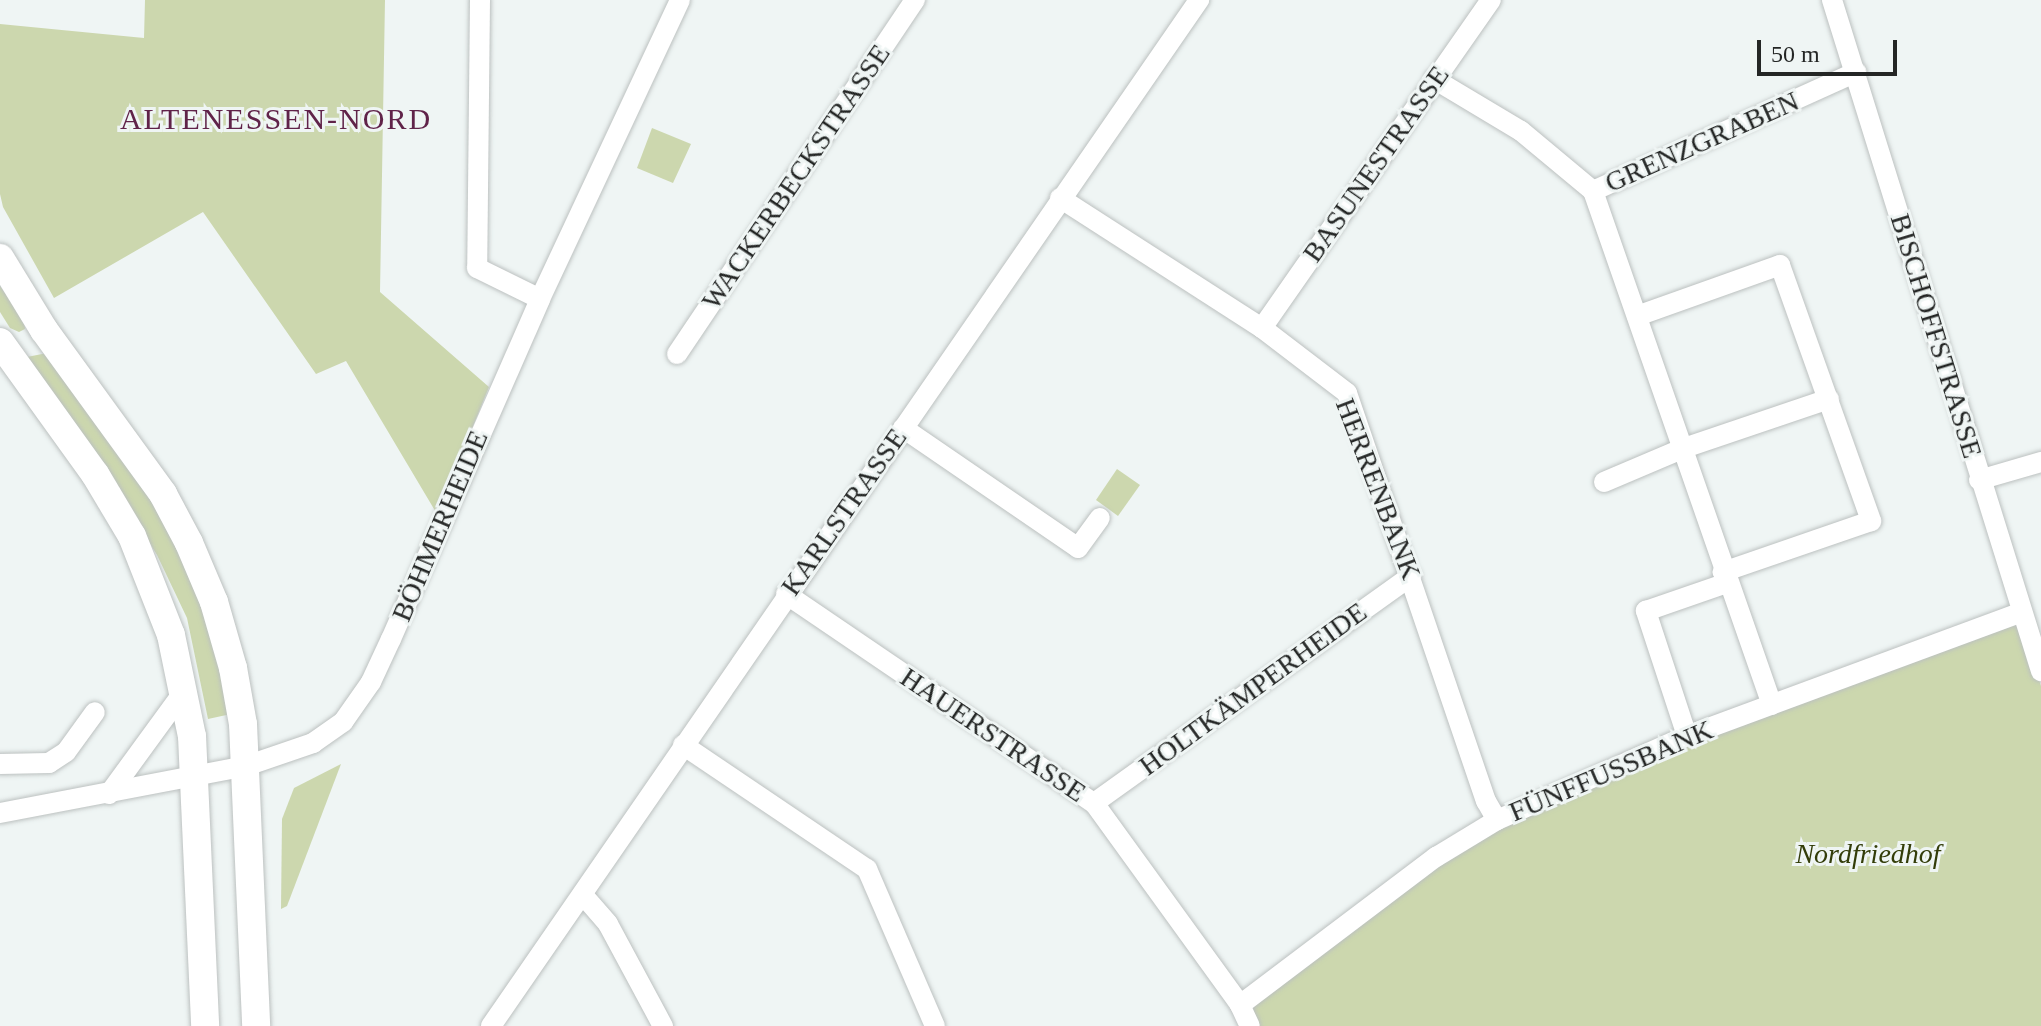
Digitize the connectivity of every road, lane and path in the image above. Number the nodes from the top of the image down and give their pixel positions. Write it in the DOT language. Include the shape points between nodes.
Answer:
graph roads {
  1 [pos="480,0"];
  2 [pos="680,0"];
  3 [pos="915,0"];
  4 [pos="1199,0"];
  5 [pos="1491,0"];
  6 [pos="1832,0"];
  7 [pos="1856,72"];
  8 [pos="1434,79"];
  9 [pos="1593,191"];
  10 [pos="1060,198"];
  11 [pos="0,258"];
  12 [pos="540,299"];
  13 [pos="1637,316"];
  14 [pos="1262,328"];
  15 [pos="44,330"];
  16 [pos="0,341"];
  17 [pos="677,354"];
  18 [pos="1829,399"];
  19 [pos="903,428"];
  20 [pos="1684,448"];
  21 [pos="2041,462"];
  22 [pos="1979,480"];
  23 [pos="1604,482"];
  24 [pos="1100,518"];
  25 [pos="1411,576"];
  26 [pos="1725,577"];
  27 [pos="786,594"];
  28 [pos="2022,612"];
  29 [pos="2041,671"];
  30 [pos="184,691"];
  31 [pos="1772,705"];
  32 [pos="95,712"];
  33 [pos="1687,736"];
  34 [pos="683,745"];
  35 [pos="0,764"];
  36 [pos="246,766"];
  37 [pos="195,778"];
  38 [pos="109,794"];
  39 [pos="1094,803"];
  40 [pos="0,813"];
  41 [pos="1497,820"];
  42 [pos="583,895"];
  43 [pos="1240,1005"];
  44 [pos="205,1026"];
  45 [pos="256,1026"];
  46 [pos="491,1026"];
  47 [pos="663,1026"];
  48 [pos="935,1026"];
  49 [pos="1250,1026"];
  1 -- 12 [label="street" via="477,268"];
  2 -- 12 [label="street, BÖHMERHEIDE"];
  3 -- 17 [label="street, WACKERBECKSTRASSE"];
  4 -- 10 [label="street, KARLSTRASSE"];
  5 -- 8 [label="street, BASUNESTRASSE"];
  6 -- 7 [label="street, BISCHOFFSTRASSE"];
  7 -- 9 [label="street, GRENZGRABEN"];
  7 -- 22 [label="street, BISCHOFFSTRASSE"];
  8 -- 9 [label="street" via="1521,131"];
  8 -- 14 [label="street, BASUNESTRASSE"];
  9 -- 13 [label="street"];
  10 -- 14 [label="street, HERRENBANK"];
  10 -- 19 [label="street, KARLSTRASSE"];
  11 -- 15 [label="main road"];
  12 -- 36 [label="street, BÖHMERHEIDE" via="371,682 330,732 294,751"];
  13 -- 18 [label="street" via="1780,265"];
  13 -- 20 [label="street"];
  14 -- 25 [label="street, HERRENBANK" via="1347,393"];
  15 -- 16 [label="main road" via="25,339"];
  15 -- 36 [label="main road" via="142,463 189,543 233,668"];
  16 -- 30 [label="main road" via="95,474 132,536 171,635"];
  18 -- 20 [label="street"];
  18 -- 26 [label="street" via="1871,521"];
  19 -- 24 [label="street" via="1078,548"];
  19 -- 27 [label="street, KARLSTRASSE"];
  20 -- 23 [label="street"];
  20 -- 26 [label="street"];
  21 -- 22 [label="street"];
  22 -- 28 [label="street, BISCHOFFSTRASSE"];
  25 -- 39 [label="street, HOLTKÄMPERHEIDE"];
  25 -- 41 [label="street, HERRENBANK" via="1486,801"];
  26 -- 31 [label="street"];
  26 -- 33 [label="street" via="1646,611"];
  27 -- 34 [label="street, KARLSTRASSE"];
  27 -- 39 [label="street, HAUERSTRASSE"];
  28 -- 29 [label="street, BISCHOFFSTRASSE"];
  28 -- 31 [label="street, FÜNFFUSSBANK"];
  30 -- 37 [label="main road"];
  30 -- 38 [label="street"];
  31 -- 33 [label="street, FÜNFFUSSBANK"];
  32 -- 35 [label="street" via="66,752 49,763"];
  33 -- 41 [label="street, FÜNFFUSSBANK"];
  34 -- 42 [label="street, KARLSTRASSE"];
  34 -- 48 [label="street" via="867,869"];
  36 -- 37 [label="street, BÖHMERHEIDE"];
  36 -- 45 [label="main road"];
  37 -- 38 [label="street, BÖHMERHEIDE"];
  37 -- 44 [label="main road"];
  38 -- 40 [label="street, BÖHMERHEIDE"];
  39 -- 43 [label="street, HAUERSTRASSE"];
  41 -- 43 [label="street, FÜNFFUSSBANK" via="1436,857"];
  42 -- 46 [label="street, KARLSTRASSE"];
  42 -- 47 [label="street" via="608,924"];
  43 -- 49 [label="street, HAUERSTRASSE"];
}
